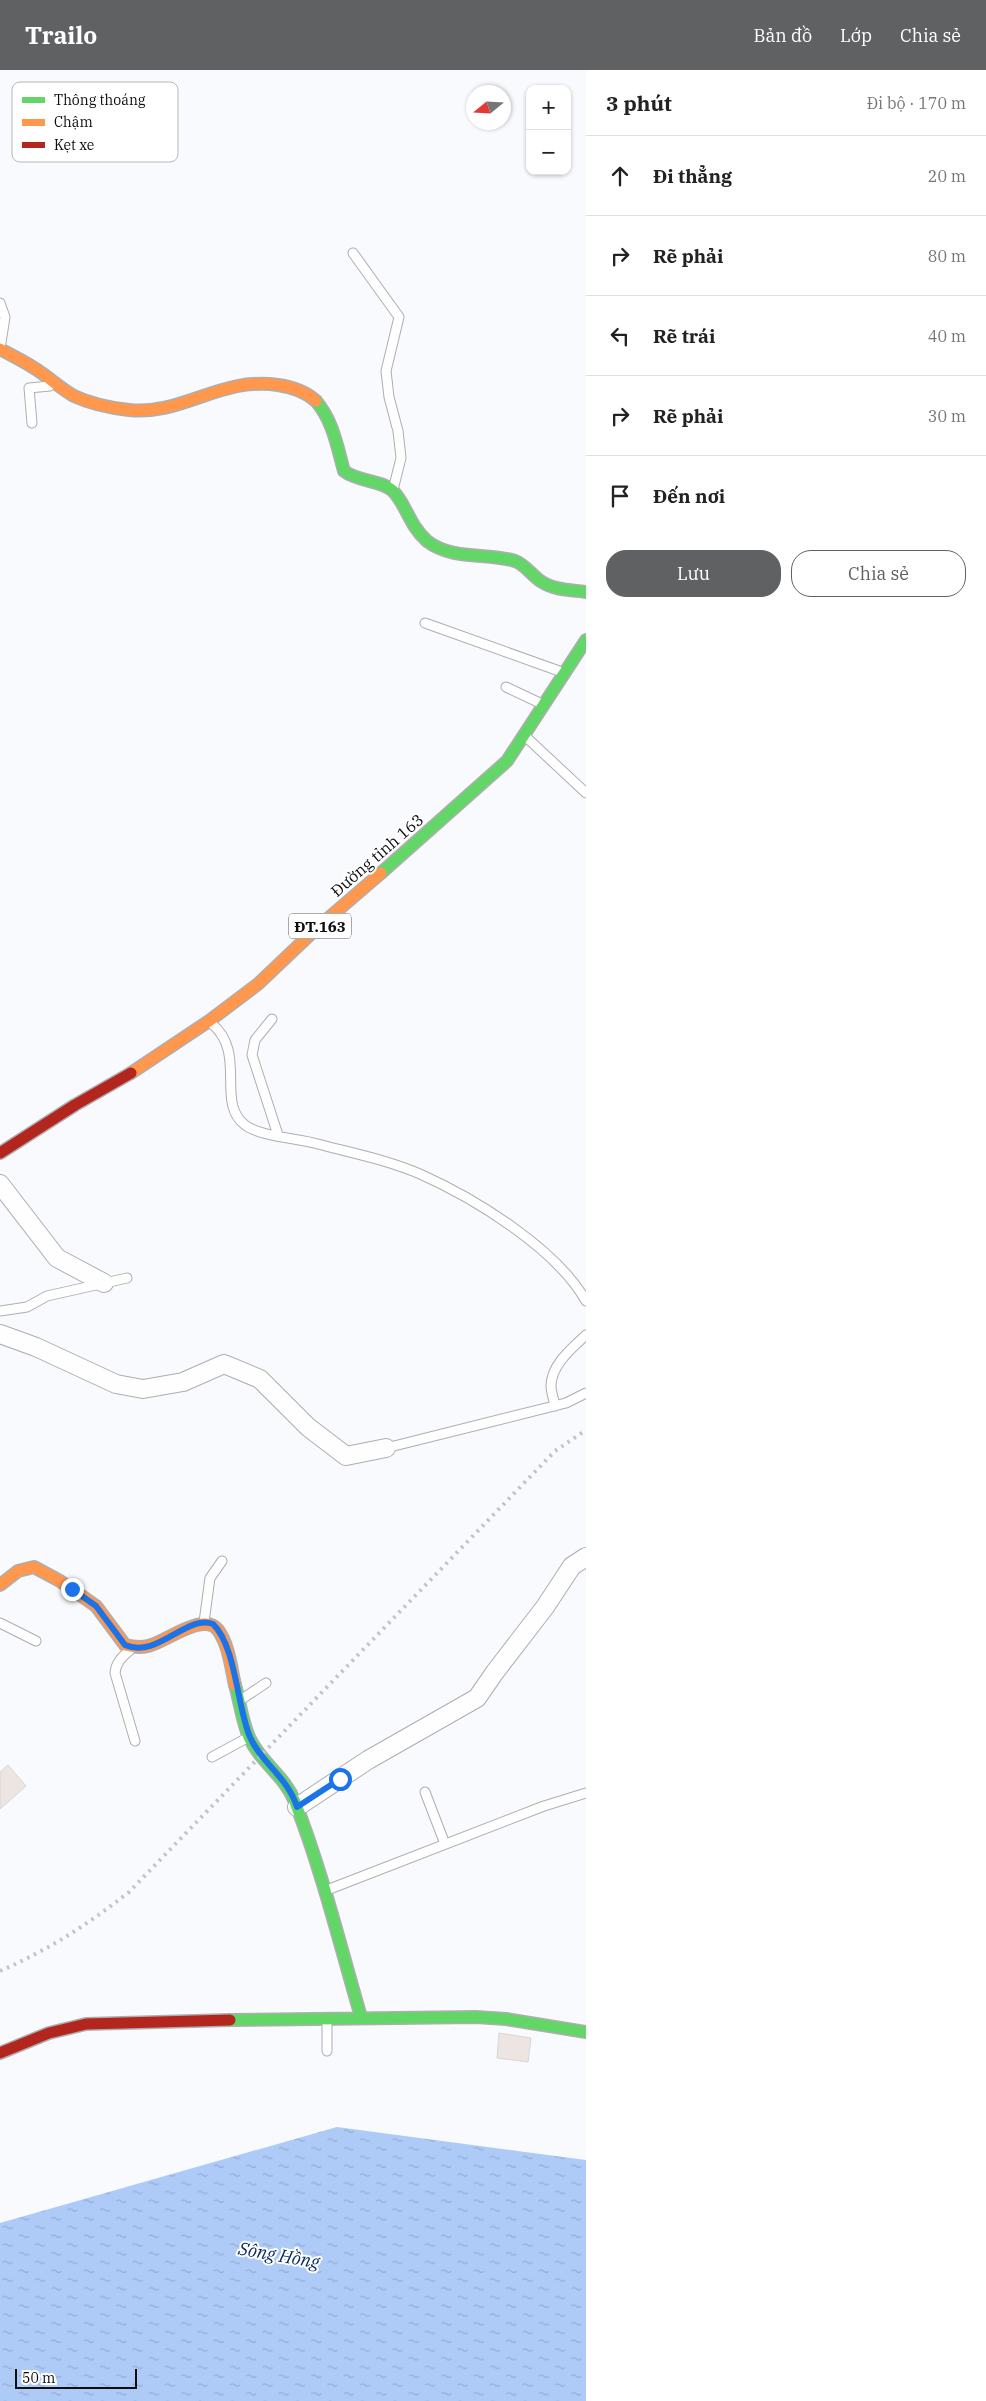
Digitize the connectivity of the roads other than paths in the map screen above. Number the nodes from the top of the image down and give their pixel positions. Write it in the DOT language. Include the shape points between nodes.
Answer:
graph roads {
  1 [pos="352,253"];
  2 [pos="0,303"];
  3 [pos="0,349"];
  4 [pos="55,382"];
  5 [pos="32,423"];
  6 [pos="393,491"];
  7 [pos="586,592"];
  8 [pos="425,623"];
  9 [pos="586,640"];
  10 [pos="565,672"];
  11 [pos="506,687"];
  12 [pos="544,705"];
  13 [pos="524,736"];
  14 [pos="586,793"];
  15 [pos="272,1019"];
  16 [pos="209,1021"];
  17 [pos="278,1135"];
  18 [pos="0,1153"];
  19 [pos="0,1184"];
  20 [pos="127,1278"];
  21 [pos="104,1283"];
  22 [pos="586,1301"];
  23 [pos="0,1310"];
  24 [pos="0,1334"];
  25 [pos="586,1335"];
  26 [pos="586,1393"];
  27 [pos="555,1406"];
  28 [pos="386,1448"];
  29 [pos="586,1558"];
  30 [pos="222,1561"];
  31 [pos="0,1585"];
  32 [pos="204,1622"];
  33 [pos="0,1623"];
  34 [pos="36,1642"];
  35 [pos="132,1648"];
  36 [pos="266,1683"];
  37 [pos="240,1700"];
  38 [pos="249,1737"];
  39 [pos="135,1741"];
  40 [pos="212,1757"];
  41 [pos="425,1792"];
  42 [pos="586,1793"];
  43 [pos="297,1807"];
  44 [pos="445,1844"];
  45 [pos="325,1891"];
  46 [pos="327,2017"];
  47 [pos="361,2018"];
  48 [pos="586,2032"];
  49 [pos="327,2051"];
  50 [pos="0,2053"];
  1 -- 6 [label="lane" via="399,317 386,371 401,458"];
  2 -- 3 [label="lane" via="5,317"];
  3 -- 4 [label="street" via="30,364"];
  4 -- 5 [label="lane" via="48,387 29,388"];
  4 -- 6 [label="street" via="78,398 128,410 156,412 213,390 250,383 306,393 316,400 332,426 344,471"];
  6 -- 7 [label="street" via="416,530 444,550 515,561 551,588"];
  8 -- 10 [label="lane"];
  9 -- 10 [label="street, Đường tỉnh 163 / ĐT.163"];
  10 -- 12 [label="street, Đường tỉnh 163 / ĐT.163"];
  11 -- 12 [label="lane"];
  12 -- 13 [label="street, Đường tỉnh 163 / ĐT.163"];
  13 -- 14 [label="lane"];
  13 -- 16 [label="street, Đường tỉnh 163 / ĐT.163" via="507,761 460,805 317,928 258,984"];
  15 -- 17 [label="lane" via="255,1040 252,1055"];
  16 -- 17 [label="lane" via="224,1035 230,1055 231,1096 238,1118 246,1126"];
  16 -- 18 [label="street, Đường tỉnh 163 / ĐT.163"];
  17 -- 22 [label="lane" via="419,1174 482,1206 530,1240 558,1266"];
  19 -- 21 [label="street" via="57,1258"];
  20 -- 21 [label="lane"];
  21 -- 23 [label="lane" via="47,1296 27,1307"];
  24 -- 28 [label="street" via="116,1384 142,1390 183,1382 224,1364 260,1379 308,1427 346,1456"];
  25 -- 27 [label="lane" via="563,1357 555,1372 551,1386"];
  26 -- 27 [label="lane"];
  27 -- 28 [label="lane"];
  29 -- 43 [label="street" via="572,1566 478,1698 368,1760"];
  30 -- 32 [label="lane" via="210,1578"];
  31 -- 35 [label="street" via="18,1571 34,1567 60,1580 96,1606 125,1645"];
  32 -- 35 [label="street" via="157,1644"];
  32 -- 37 [label="street" via="213,1624 224,1641"];
  33 -- 34 [label="lane"];
  35 -- 39 [label="lane" via="120,1659 115,1673"];
  36 -- 37 [label="lane"];
  37 -- 38 [label="street"];
  38 -- 40 [label="lane"];
  38 -- 43 [label="street" via="288,1786"];
  41 -- 44 [label="lane"];
  42 -- 44 [label="lane"];
  43 -- 45 [label="street"];
  44 -- 45 [label="lane"];
  45 -- 47 [label="street"];
  46 -- 47 [label="street"];
  46 -- 49 [label="lane"];
  46 -- 50 [label="street" via="86,2024 48,2033"];
  47 -- 48 [label="street" via="506,2019"];
}
